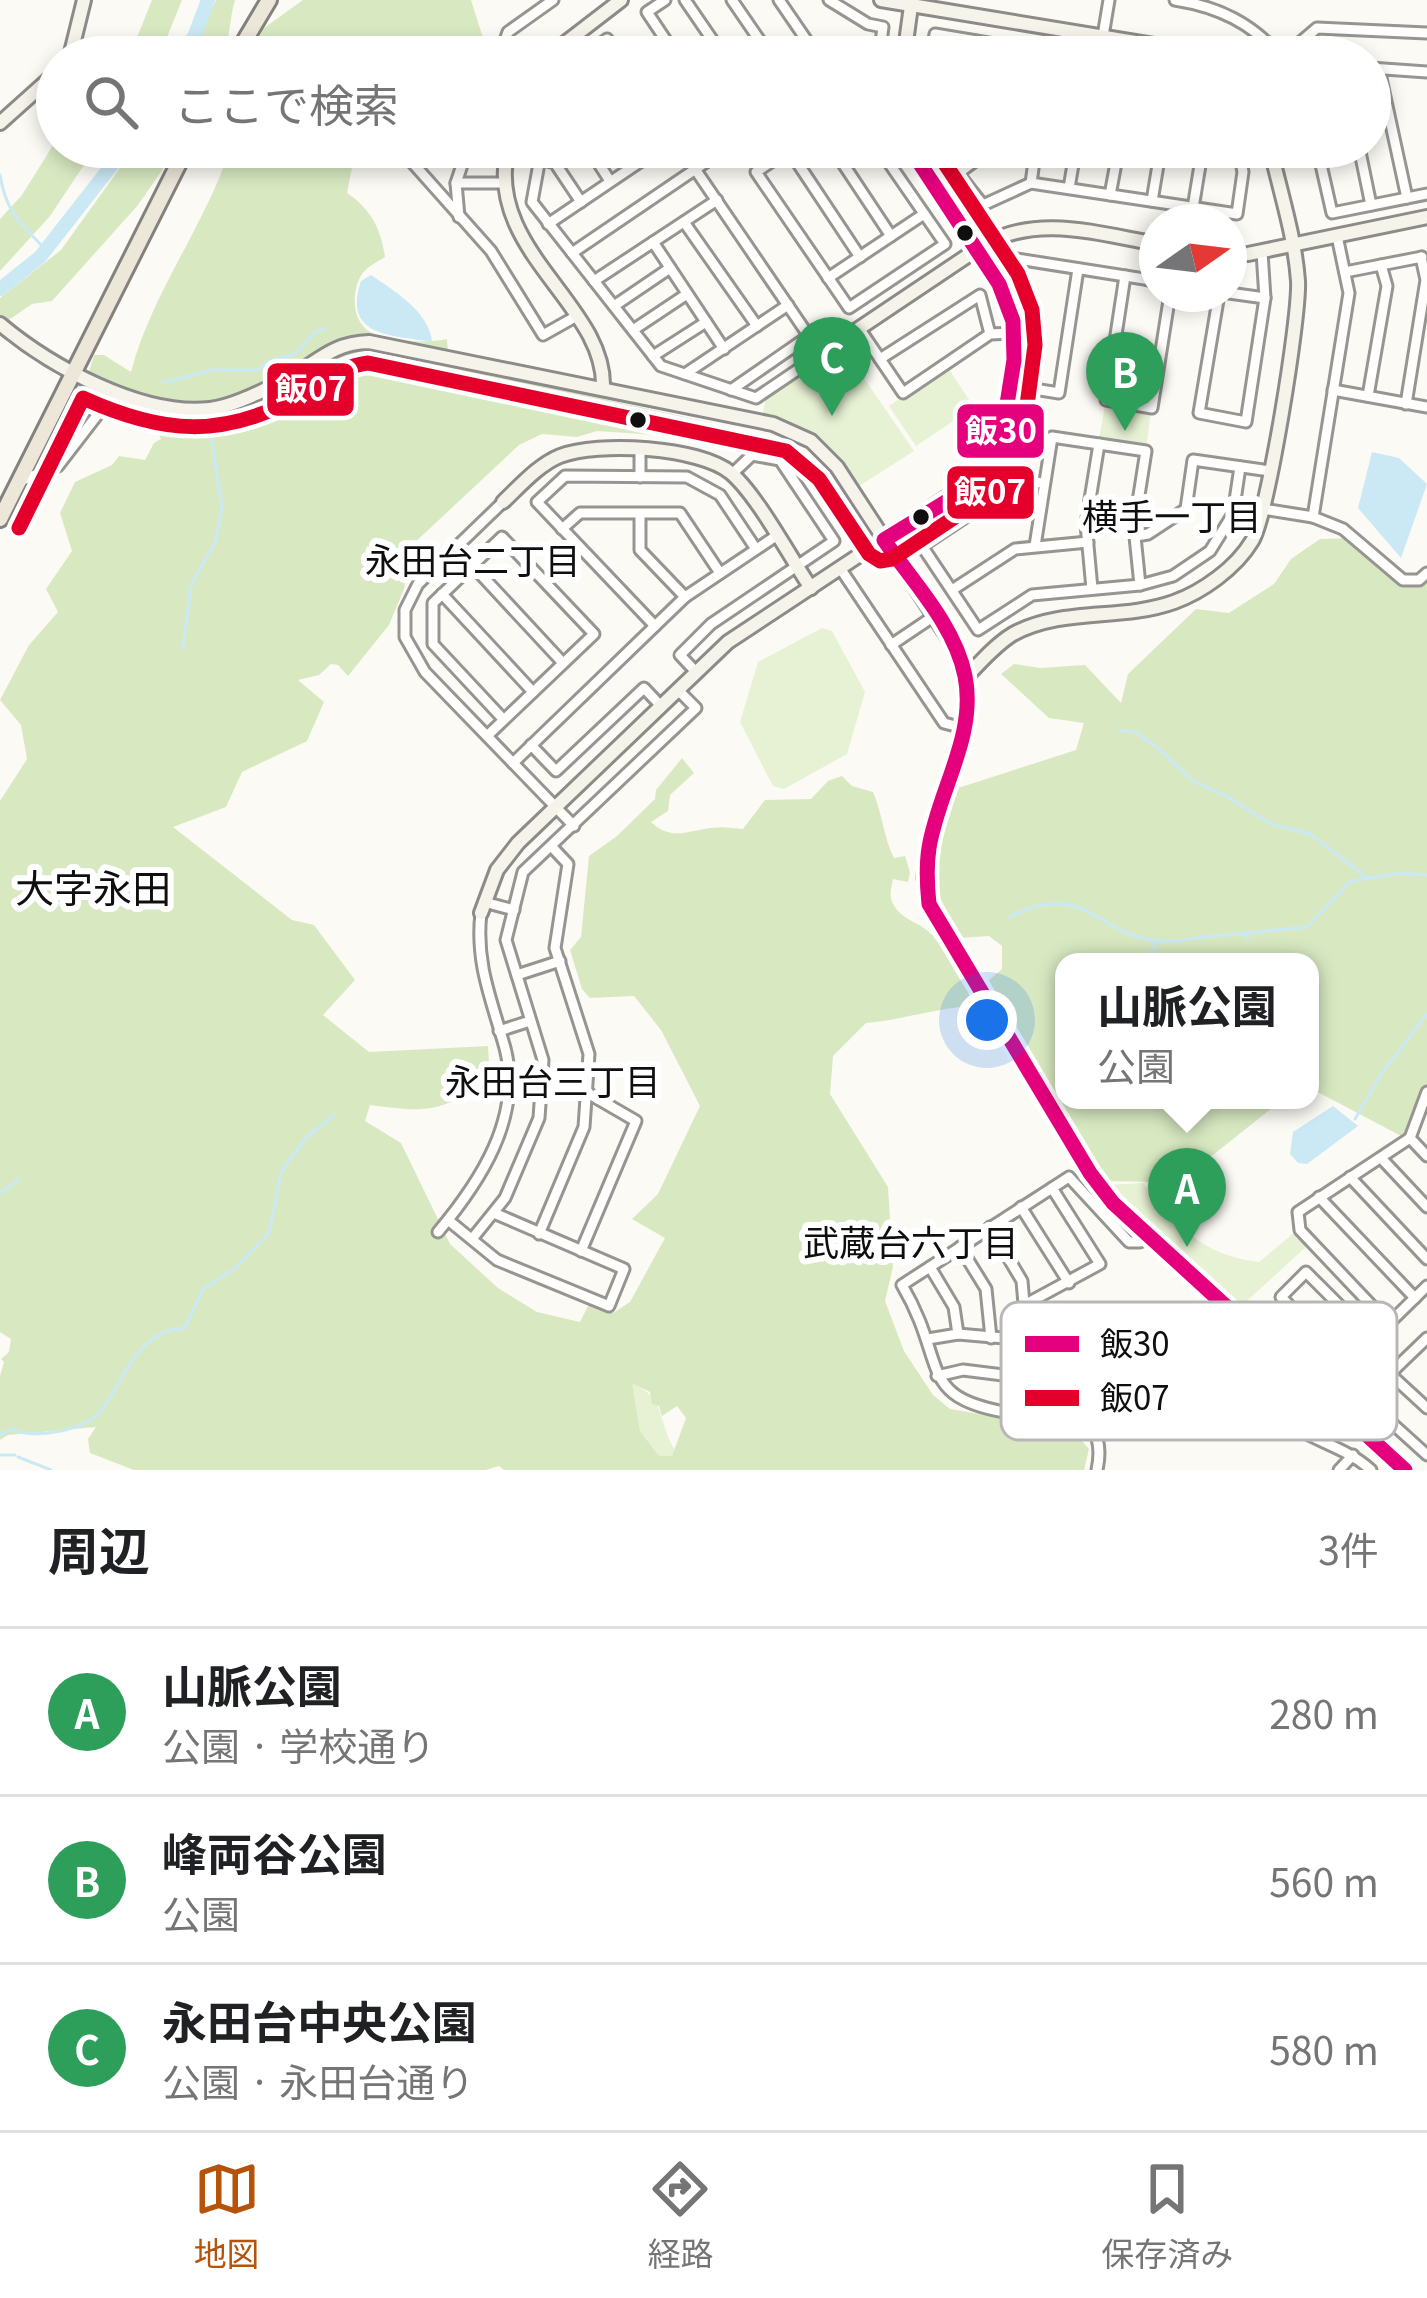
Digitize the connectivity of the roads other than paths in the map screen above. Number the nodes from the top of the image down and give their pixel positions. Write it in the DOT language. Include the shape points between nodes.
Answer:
graph roads {
  1 [pos="84,0"];
  2 [pos="268,0"];
  3 [pos="529,0"];
  4 [pos="553,0"];
  5 [pos="665,0"];
  6 [pos="686,0"];
  7 [pos="732,0"];
  8 [pos="778,0"];
  9 [pos="830,0"];
  10 [pos="881,0"];
  11 [pos="1109,0"];
  12 [pos="1175,0"];
  13 [pos="615,2"];
  14 [pos="911,6"];
  15 [pos="536,12"];
  16 [pos="1032,25"];
  17 [pos="579,29"];
  18 [pos="1427,33"];
  19 [pos="75,36"];
  20 [pos="247,36"];
  21 [pos="507,36"];
  22 [pos="571,36"];
  23 [pos="581,36"];
  24 [pos="663,36"];
  25 [pos="710,36"];
  26 [pos="757,36"];
  27 [pos="803,36"];
  28 [pos="882,36"];
  29 [pos="907,36"];
  30 [pos="1030,36"];
  31 [pos="1103,36"];
  32 [pos="1264,36"];
  33 [pos="1308,36"];
  34 [pos="1391,70"];
  35 [pos="1427,72"];
  36 [pos="36,91"];
  37 [pos="0,123"];
  38 [pos="1391,134"];
  39 [pos="176,168"];
  40 [pos="417,168"];
  41 [pos="461,168"];
  42 [pos="506,168"];
  43 [pos="538,168"];
  44 [pos="558,168"];
  45 [pos="601,168"];
  46 [pos="630,168"];
  47 [pos="762,168"];
  48 [pos="804,168"];
  49 [pos="846,168"];
  50 [pos="892,168"];
  51 [pos="921,168"];
  52 [pos="935,168"];
  53 [pos="951,168"];
  54 [pos="966,168"];
  55 [pos="1033,168"];
  56 [pos="1072,168"];
  57 [pos="1115,168"];
  58 [pos="1158,168"];
  59 [pos="1199,168"];
  60 [pos="1242,168"];
  61 [pos="1275,168"];
  62 [pos="1322,168"];
  63 [pos="1363,168"];
  64 [pos="695,169"];
  65 [pos="925,174"];
  66 [pos="956,176"];
  67 [pos="610,182"];
  68 [pos="456,183"];
  69 [pos="504,183"];
  70 [pos="1031,183"];
  71 [pos="1069,188"];
  72 [pos="1427,194"];
  73 [pos="1111,195"];
  74 [pos="1407,198"];
  75 [pos="717,200"];
  76 [pos="1152,201"];
  77 [pos="581,202"];
  78 [pos="1169,204"];
  79 [pos="1193,204"];
  80 [pos="1238,204"];
  81 [pos="1371,205"];
  82 [pos="924,214"];
  83 [pos="953,216"];
  84 [pos="459,217"];
  85 [pos="1427,217"];
  86 [pos="684,222"];
  87 [pos="548,224"];
  88 [pos="934,230"];
  89 [pos="891,236"];
  90 [pos="1337,236"];
  91 [pos="997,237"];
  92 [pos="1139,241"];
  93 [pos="653,242"];
  94 [pos="1292,245"];
  95 [pos="976,250"];
  96 [pos="1262,251"];
  97 [pos="1247,253"];
  98 [pos="572,254"];
  99 [pos="1424,256"];
  100 [pos="860,257"];
  101 [pos="1382,265"];
  102 [pos="670,268"];
  103 [pos="1078,269"];
  104 [pos="1345,272"];
  105 [pos="1125,276"];
  106 [pos="896,277"];
  107 [pos="828,278"];
  108 [pos="1139,279"];
  109 [pos="594,281"];
  110 [pos="687,294"];
  111 [pos="908,295"];
  112 [pos="1247,295"];
  113 [pos="1265,298"];
  114 [pos="788,305"];
  115 [pos="614,306"];
  116 [pos="1167,312"];
  117 [pos="1216,312"];
  118 [pos="575,317"];
  119 [pos="706,322"];
  120 [pos="0,324"];
  121 [pos="757,326"];
  122 [pos="860,328"];
  123 [pos="633,330"];
  124 [pos="1014,333"];
  125 [pos="991,334"];
  126 [pos="809,335"];
  127 [pos="724,349"];
  128 [pos="821,353"];
  129 [pos="653,356"];
  130 [pos="880,359"];
  131 [pos="73,371"];
  132 [pos="686,374"];
  133 [pos="1009,385"];
  134 [pos="602,389"];
  135 [pos="731,390"];
  136 [pos="1333,390"];
  137 [pos="116,392"];
  138 [pos="1368,396"];
  139 [pos="1406,404"];
  140 [pos="1427,407"];
  141 [pos="1099,444"];
  142 [pos="640,451"];
  143 [pos="991,462"];
  144 [pos="1240,466"];
  145 [pos="1270,471"];
  146 [pos="732,474"];
  147 [pos="640,477"];
  148 [pos="20,481"];
  149 [pos="1020,481"];
  150 [pos="1044,483"];
  151 [pos="502,502"];
  152 [pos="1264,509"];
  153 [pos="640,514"];
  154 [pos="1313,517"];
  155 [pos="0,519"];
  156 [pos="562,529"];
  157 [pos="776,536"];
  158 [pos="1136,536"];
  159 [pos="884,539"];
  160 [pos="1088,542"];
  161 [pos="1035,546"];
  162 [pos="756,549"];
  163 [pos="441,562"];
  164 [pos="472,565"];
  165 [pos="796,567"];
  166 [pos="840,568"];
  167 [pos="720,573"];
  168 [pos="1427,573"];
  169 [pos="457,579"];
  170 [pos="1164,580"];
  171 [pos="1140,585"];
  172 [pos="811,588"];
  173 [pos="952,590"];
  174 [pos="1093,590"];
  175 [pos="442,594"];
  176 [pos="685,597"];
  177 [pos="1172,603"];
  178 [pos="1016,606"];
  179 [pos="934,616"];
  180 [pos="655,626"];
  181 [pos="1030,627"];
  182 [pos="891,645"];
  183 [pos="563,663"];
  184 [pos="696,672"];
  185 [pos="966,677"];
  186 [pos="678,690"];
  187 [pos="533,692"];
  188 [pos="661,706"];
  189 [pos="504,720"];
  190 [pos="963,728"];
  191 [pos="487,736"];
  192 [pos="531,745"];
  193 [pos="513,763"];
  194 [pos="556,807"];
  195 [pos="574,826"];
  196 [pos="552,847"];
  197 [pos="482,908"];
  198 [pos="514,910"];
  199 [pos="560,961"];
  200 [pos="517,975"];
  201 [pos="530,1021"];
  202 [pos="500,1031"];
  203 [pos="541,1088"];
  204 [pos="586,1092"];
  205 [pos="1427,1094"];
  206 [pos="1410,1138"];
  207 [pos="1427,1156"];
  208 [pos="1381,1159"];
  209 [pos="1350,1177"];
  210 [pos="1052,1188"];
  211 [pos="1319,1197"];
  212 [pos="1022,1207"];
  213 [pos="1427,1207"];
  214 [pos="494,1214"];
  215 [pos="448,1220"];
  216 [pos="990,1227"];
  217 [pos="438,1232"];
  218 [pos="539,1234"];
  219 [pos="1148,1236"];
  220 [pos="472,1239"];
  221 [pos="961,1246"];
  222 [pos="581,1251"];
  223 [pos="1427,1259"];
  224 [pos="930,1268"];
  225 [pos="1069,1283"];
  226 [pos="1427,1286"];
  227 [pos="1415,1298"];
  228 [pos="1025,1302"];
  229 [pos="1030,1302"];
  230 [pos="1221,1302"];
  231 [pos="1286,1302"];
  232 [pos="1336,1302"];
  233 [pos="1367,1302"];
  234 [pos="1397,1315"];
  235 [pos="958,1334"];
  236 [pos="991,1338"];
  237 [pos="1427,1338"];
  238 [pos="928,1339"];
  239 [pos="1001,1339"];
  240 [pos="1415,1349"];
  241 [pos="1427,1359"];
  242 [pos="1397,1366"];
  243 [pos="1001,1375"];
  244 [pos="937,1376"];
  245 [pos="1397,1380"];
  246 [pos="1427,1408"];
  247 [pos="1001,1412"];
  248 [pos="1397,1428"];
  249 [pos="1097,1440"];
  250 [pos="1319,1440"];
  251 [pos="1372,1440"];
  252 [pos="1353,1455"];
  253 [pos="1427,1455"];
  254 [pos="1097,1470"];
  255 [pos="1340,1470"];
  256 [pos="1371,1470"];
  257 [pos="1405,1470"];
  1 -- 19 [label="street"];
  2 -- 20 [label="main road"];
  3 -- 15 [label="street"];
  4 -- 15 [label="street"];
  5 -- 24 [label="street" via="647,12"];
  6 -- 25 [label="street"];
  7 -- 26 [label="street"];
  8 -- 27 [label="street"];
  9 -- 28 [label="street" via="883,27"];
  10 -- 14 [label="street"];
  11 -- 31 [label="street"];
  12 -- 32 [label="street" via="1210,5"];
  13 -- 17 [label="street"];
  14 -- 16 [label="street"];
  14 -- 29 [label="street"];
  15 -- 21 [label="street"];
  16 -- 30 [label="street"];
  16 -- 31 [label="street"];
  17 -- 22 [label="street"];
  17 -- 23 [label="street"];
  18 -- 33 [label="street" via="1318,28"];
  34 -- 35 [label="street"];
  36 -- 37 [label="street"];
  38 -- 74 [label="street"];
  39 -- 131 [label="main road"];
  40 -- 84 [label="street"];
  41 -- 68 [label="street"];
  42 -- 69 [label="street"];
  43 -- 87 [label="street" via="532,202"];
  44 -- 77 [label="street"];
  45 -- 67 [label="street"];
  46 -- 67 [label="street"];
  47 -- 107 [label="street" via="756,172"];
  48 -- 100 [label="street"];
  49 -- 89 [label="street"];
  50 -- 82 [label="street"];
  51 -- 65 [label="street"];
  52 -- 65 [label="street"];
  53 -- 66 [label="street"];
  54 -- 66 [label="street"];
  55 -- 70 [label="street"];
  56 -- 71 [label="street"];
  57 -- 73 [label="street"];
  58 -- 76 [label="street"];
  59 -- 79 [label="street"];
  60 -- 80 [label="street"];
  61 -- 94 [label="street"];
  62 -- 81 [label="street" via="1332,213"];
  63 -- 81 [label="street"];
  64 -- 75 [label="street"];
  64 -- 98 [label="street"];
  65 -- 83 [label="street"];
  66 -- 70 [label="street" via="982,206"];
  67 -- 77 [label="street"];
  68 -- 69 [label="street"];
  68 -- 84 [label="street"];
  69 -- 118 [label="street" via="512,221"];
  70 -- 71 [label="street"];
  71 -- 73 [label="street"];
  72 -- 74 [label="street"];
  73 -- 76 [label="street"];
  74 -- 81 [label="street"];
  75 -- 86 [label="street"];
  75 -- 114 [label="street"];
  76 -- 78 [label="street"];
  77 -- 87 [label="street"];
  82 -- 88 [label="street"];
  82 -- 89 [label="street"];
  83 -- 88 [label="street"];
  83 -- 95 [label="street"];
  84 -- 118 [label="street" via="491,251 543,335"];
  85 -- 90 [label="street"];
  86 -- 93 [label="street"];
  86 -- 121 [label="street"];
  87 -- 98 [label="street"];
  88 -- 106 [label="street" via="945,244"];
  89 -- 100 [label="street"];
  90 -- 94 [label="street"];
  90 -- 104 [label="street"];
  91 -- 92 [label="street" via="1041,226"];
  91 -- 95 [label="street"];
  91 -- 103 [label="street" via="1011,258"];
  93 -- 102 [label="street"];
  93 -- 109 [label="street"];
  94 -- 96 [label="street"];
  94 -- 145 [label="street" via="1298,299"];
  95 -- 111 [label="street"];
  95 -- 124 [label="street" via="1005,295"];
  96 -- 97 [label="street"];
  96 -- 113 [label="street"];
  98 -- 109 [label="street"];
  99 -- 101 [label="street"];
  99 -- 139 [label="street"];
  100 -- 107 [label="street"];
  101 -- 104 [label="street"];
  101 -- 138 [label="street" via="1387,286"];
  102 -- 110 [label="street"];
  102 -- 115 [label="street"];
  103 -- 105 [label="street"];
  103 -- 133 [label="street" via="1059,393"];
  104 -- 136 [label="street" via="1349,293"];
  105 -- 108 [label="street"];
  105 -- 116 [label="street" via="1106,400 1152,407"];
  106 -- 107 [label="street" via="849,308"];
  106 -- 111 [label="street"];
  109 -- 115 [label="street"];
  110 -- 119 [label="street"];
  110 -- 123 [label="street"];
  111 -- 122 [label="street"];
  112 -- 113 [label="street"];
  113 -- 117 [label="street" via="1246,422 1199,413"];
  114 -- 121 [label="street"];
  114 -- 126 [label="street"];
  115 -- 123 [label="street"];
  118 -- 134 [label="street" via="596,352"];
  119 -- 127 [label="street"];
  119 -- 129 [label="street"];
  120 -- 131 [label="street"];
  121 -- 127 [label="street"];
  122 -- 128 [label="street"];
  122 -- 130 [label="street"];
  123 -- 129 [label="street"];
  124 -- 125 [label="street"];
  124 -- 133 [label="street"];
  125 -- 130 [label="street" via="903,393"];
  125 -- 130 [label="street" via="980,296"];
  126 -- 128 [label="street"];
  126 -- 135 [label="street"];
  127 -- 132 [label="street"];
  128 -- 135 [label="street" via="756,398"];
  129 -- 132 [label="street"];
  131 -- 137 [label="street"];
  131 -- 148 [label="main road"];
  132 -- 135 [label="street"];
  133 -- 143 [label="street"];
  134 -- 137 [label="street" via="369,342 340,344 281,382 218,407"];
  134 -- 159 [label="street" via="794,431 823,450"];
  136 -- 138 [label="street"];
  136 -- 154 [label="street"];
  137 -- 148 [label="street" via="58,466"];
  138 -- 139 [label="street"];
  139 -- 140 [label="street"];
  141 -- 150 [label="street" via="1052,437"];
  141 -- 158 [label="street" via="1146,451"];
  141 -- 160 [label="street"];
  142 -- 146 [label="street" via="693,454"];
  142 -- 147 [label="street"];
  142 -- 151 [label="street" via="564,454"];
  143 -- 149 [label="street"];
  143 -- 159 [label="street"];
  144 -- 145 [label="street"];
  144 -- 158 [label="street" via="1193,460 1186,509"];
  144 -- 170 [label="street" via="1233,514 1210,550"];
  145 -- 152 [label="street"];
  146 -- 157 [label="street"];
  146 -- 165 [label="street" via="752,455 780,460 835,541"];
  147 -- 156 [label="street" via="565,476 537,502"];
  147 -- 162 [label="street" via="687,477 720,495"];
  148 -- 155 [label="main road"];
  149 -- 150 [label="street"];
  149 -- 173 [label="street" via="922,546"];
  150 -- 161 [label="street"];
  151 -- 163 [label="street"];
  152 -- 154 [label="street"];
  152 -- 177 [label="street" via="1239,558"];
  153 -- 156 [label="street" via="580,513"];
  153 -- 167 [label="street" via="680,514"];
  153 -- 176 [label="street" via="640,550"];
  154 -- 168 [label="street" via="1343,529 1403,580"];
  156 -- 180 [label="street"];
  157 -- 162 [label="street"];
  157 -- 165 [label="street"];
  158 -- 171 [label="street"];
  159 -- 166 [label="street"];
  159 -- 179 [label="street"];
  160 -- 161 [label="street"];
  160 -- 174 [label="street"];
  161 -- 173 [label="street" via="1016,549"];
  162 -- 167 [label="street"];
  163 -- 169 [label="street"];
  163 -- 191 [label="street" via="410,598 405,637 424,672"];
  164 -- 169 [label="street"];
  164 -- 183 [label="street"];
  164 -- 183 [label="street" via="502,537 598,638"];
  165 -- 172 [label="street"];
  165 -- 184 [label="street" via="680,655"];
  166 -- 172 [label="street"];
  166 -- 182 [label="street"];
  167 -- 176 [label="street"];
  169 -- 175 [label="street"];
  170 -- 171 [label="street"];
  170 -- 177 [label="street"];
  171 -- 174 [label="street"];
  172 -- 184 [label="street"];
  173 -- 178 [label="street" via="978,629"];
  174 -- 178 [label="street" via="1032,595"];
  175 -- 187 [label="street"];
  175 -- 189 [label="street" via="433,603 433,644"];
  176 -- 180 [label="street"];
  177 -- 181 [label="street"];
  178 -- 181 [label="street"];
  179 -- 182 [label="street"];
  179 -- 185 [label="street"];
  180 -- 192 [label="street"];
  181 -- 185 [label="street"];
  182 -- 190 [label="street" via="944,723"];
  183 -- 187 [label="street"];
  184 -- 186 [label="street"];
  185 -- 190 [label="street"];
  186 -- 188 [label="street"];
  186 -- 195 [label="street" via="696,708"];
  187 -- 189 [label="street"];
  188 -- 192 [label="street" via="644,688 556,772"];
  188 -- 194 [label="street"];
  189 -- 191 [label="street"];
  190 -- 219 [label="street" via="928,847 929,904 1090,1173"];
  191 -- 193 [label="street"];
  192 -- 193 [label="street"];
  193 -- 194 [label="street"];
  194 -- 195 [label="street"];
  194 -- 197 [label="street" via="508,855"];
  195 -- 196 [label="street"];
  196 -- 198 [label="street" via="523,872"];
  196 -- 199 [label="street" via="568,863 555,948"];
  197 -- 198 [label="street"];
  197 -- 202 [label="street" via="480,964"];
  198 -- 200 [label="street" via="506,940"];
  199 -- 200 [label="street"];
  199 -- 204 [label="street" via="589,1054"];
  200 -- 201 [label="street"];
  201 -- 202 [label="street"];
  201 -- 203 [label="street" via="543,1060"];
  202 -- 215 [label="street" via="507,1108 485,1166"];
  203 -- 204 [label="street"];
  203 -- 214 [label="street" via="539,1118"];
  204 -- 218 [label="street" via="584,1127"];
  204 -- 222 [label="street" via="636,1121"];
  205 -- 206 [label="street"];
  206 -- 207 [label="street"];
  206 -- 208 [label="street"];
  208 -- 209 [label="street"];
  208 -- 213 [label="street"];
  209 -- 211 [label="street"];
  209 -- 223 [label="street"];
  210 -- 212 [label="street"];
  210 -- 219 [label="street" via="1069,1177 1129,1242"];
  210 -- 225 [label="street" via="1100,1264"];
  211 -- 227 [label="street"];
  211 -- 233 [label="street" via="1298,1212 1300,1230"];
  212 -- 216 [label="street"];
  212 -- 225 [label="street"];
  214 -- 218 [label="street"];
  214 -- 220 [label="street"];
  215 -- 217 [label="street"];
  215 -- 220 [label="street"];
  216 -- 221 [label="street"];
  216 -- 228 [label="street" via="1015,1264"];
  218 -- 222 [label="street"];
  219 -- 230 [label="street"];
  220 -- 222 [label="street" via="497,1260 609,1306 624,1269"];
  221 -- 224 [label="street"];
  221 -- 236 [label="street" via="986,1288"];
  224 -- 235 [label="street" via="954,1307"];
  224 -- 238 [label="street" via="902,1285"];
  225 -- 229 [label="street"];
  226 -- 227 [label="street"];
  227 -- 234 [label="street"];
  231 -- 232 [label="street" via="1281,1297 1306,1272"];
  235 -- 236 [label="street"];
  235 -- 238 [label="street"];
  236 -- 239 [label="street"];
  237 -- 240 [label="street"];
  238 -- 244 [label="street"];
  240 -- 241 [label="street"];
  240 -- 242 [label="street"];
  243 -- 244 [label="street"];
  244 -- 247 [label="street" via="955,1397"];
  245 -- 246 [label="street"];
  248 -- 253 [label="street"];
  249 -- 254 [label="street"];
  250 -- 252 [label="street"];
  251 -- 257 [label="street"];
  252 -- 255 [label="street"];
  252 -- 256 [label="street"];
}
